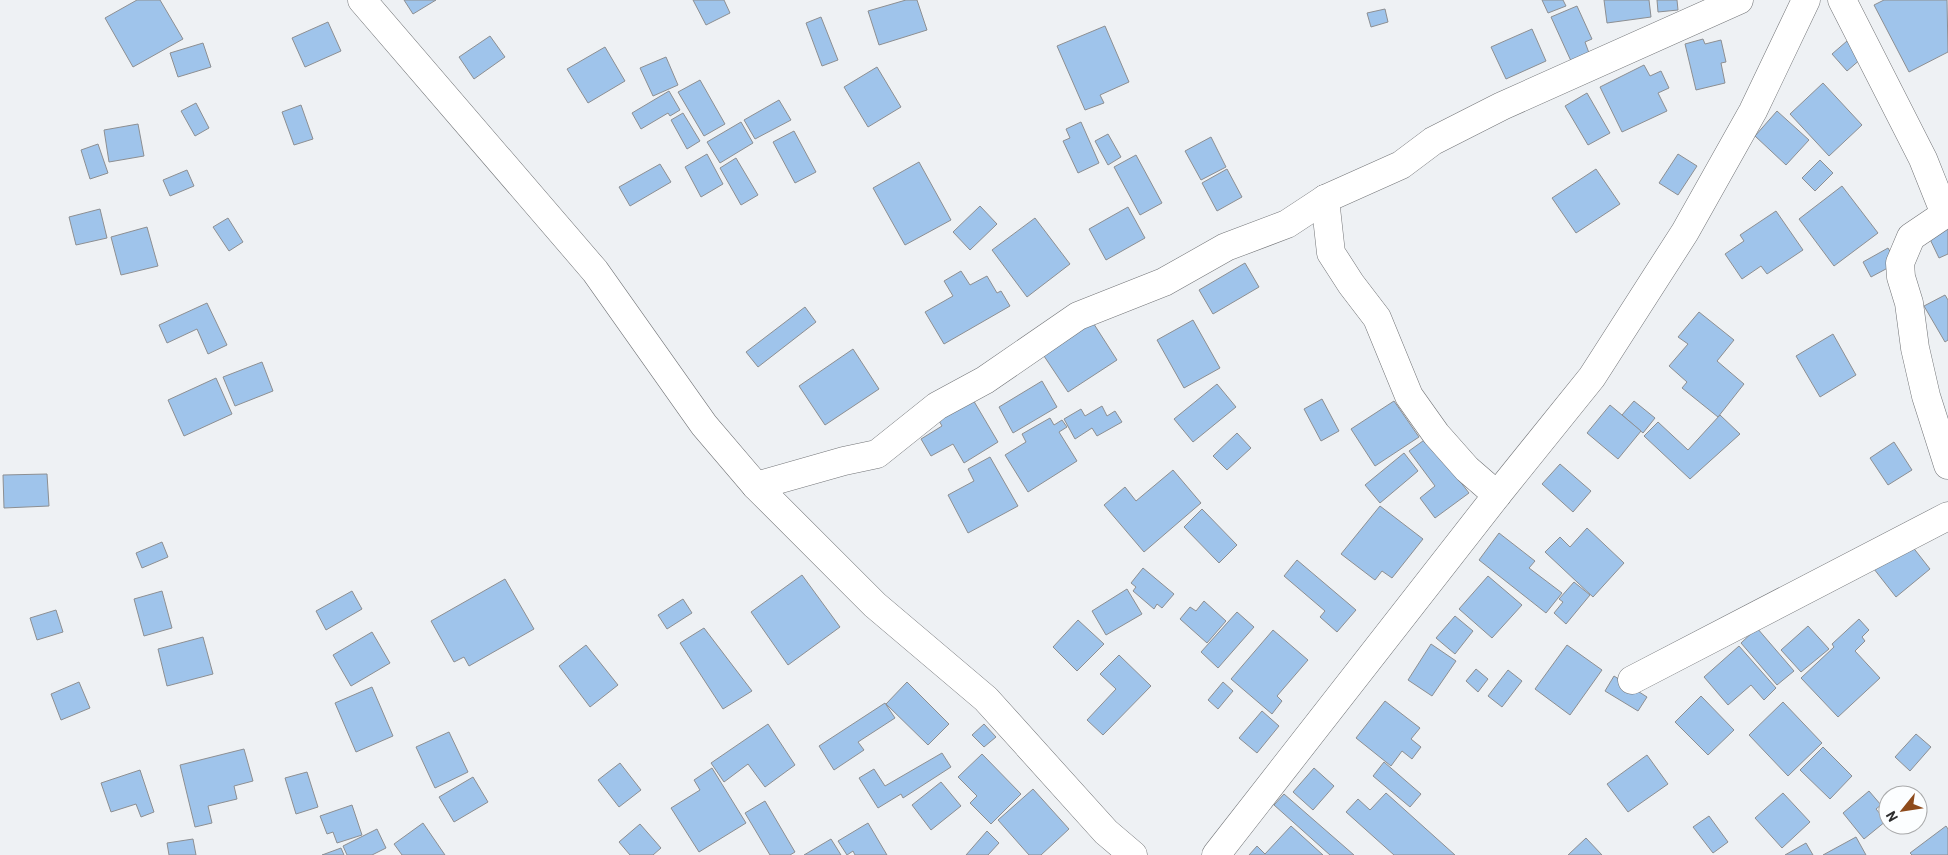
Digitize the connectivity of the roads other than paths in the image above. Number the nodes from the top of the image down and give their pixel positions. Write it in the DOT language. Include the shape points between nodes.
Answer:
graph roads {
  1 [pos="362,0"];
  2 [pos="1739,0"];
  3 [pos="1806,0"];
  4 [pos="1842,0"];
  5 [pos="1325,199"];
  6 [pos="1948,465"];
  7 [pos="756,486"];
  8 [pos="1497,495"];
  9 [pos="1948,516"];
  10 [pos="1632,680"];
  11 [pos="1133,855"];
  12 [pos="1216,855"];
  1 -- 7 [label="street" via="595,271 704,425"];
  2 -- 5 [label="street" via="1502,106 1433,141 1401,165"];
  3 -- 8 [label="street" via="1753,111 1685,232 1592,377"];
  4 -- 6 [label="street" via="1923,159 1945,214 1911,237 1900,263 1926,396"];
  5 -- 7 [label="street" via="1287,224 1226,247 1164,282 1078,316 985,380 937,406 877,454"];
  5 -- 8 [label="street" via="1331,253 1377,318 1409,396 1448,448"];
  7 -- 11 [label="street" via="875,605 986,699 1106,832"];
  8 -- 12 [label="street"];
  9 -- 10 [label="street"];
}
